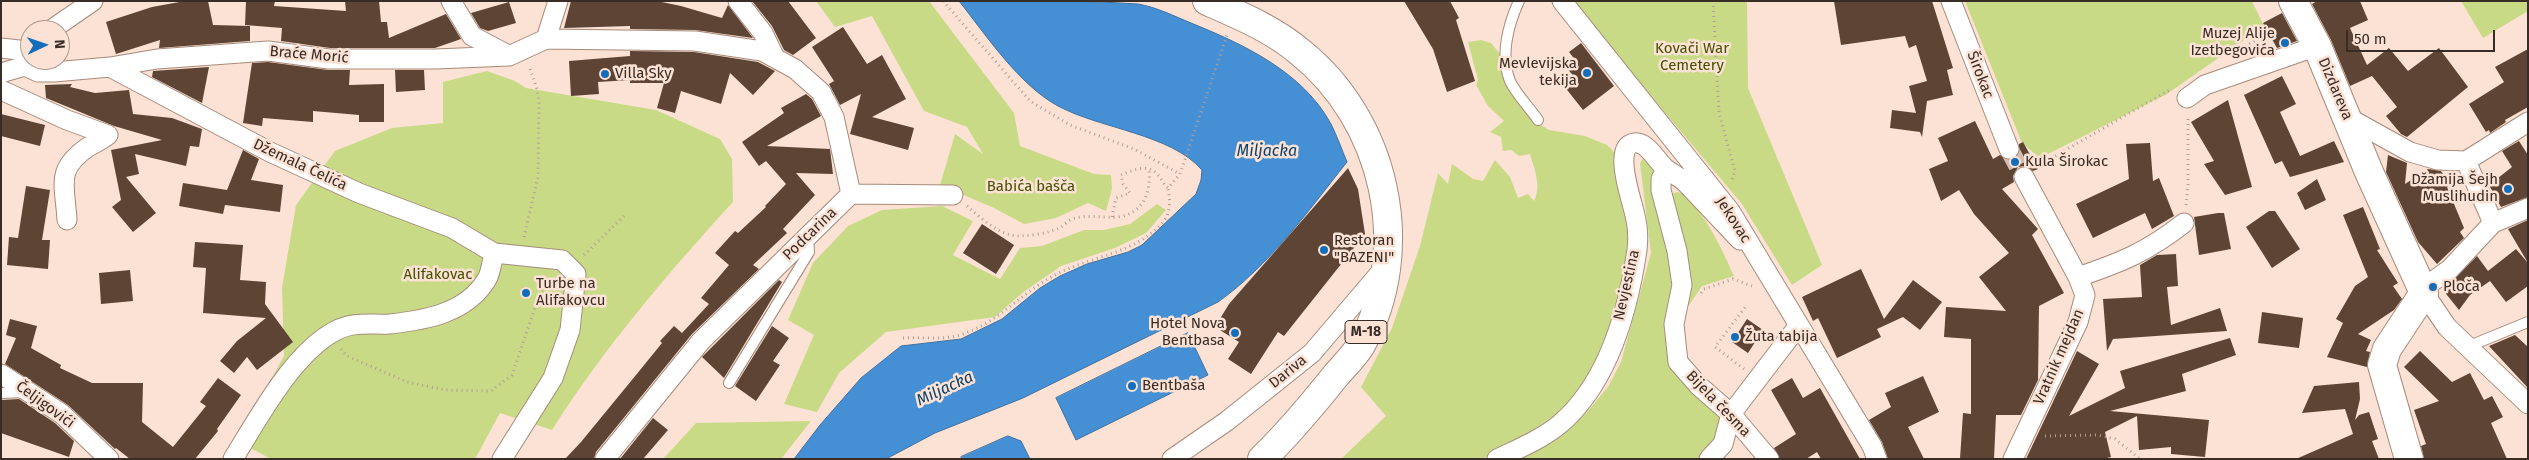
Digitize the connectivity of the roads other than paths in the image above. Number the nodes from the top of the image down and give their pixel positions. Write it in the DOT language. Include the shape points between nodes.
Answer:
graph roads {
  1 [pos="93,1"];
  2 [pos="451,1"];
  3 [pos="558,1"];
  4 [pos="738,1"];
  5 [pos="1207,1"];
  6 [pos="1519,1"];
  7 [pos="1562,1"];
  8 [pos="1951,1"];
  9 [pos="2293,1"];
  10 [pos="65,20"];
  11 [pos="546,39"];
  12 [pos="2317,46"];
  13 [pos="1,48"];
  14 [pos="20,53"];
  15 [pos="509,56"];
  16 [pos="775,58"];
  17 [pos="20,60"];
  18 [pos="110,67"];
  19 [pos="37,70"];
  20 [pos="67,70"];
  21 [pos="70,70"];
  22 [pos="1,73"];
  23 [pos="1,90"];
  24 [pos="2181,93"];
  25 [pos="2347,117"];
  26 [pos="1538,120"];
  27 [pos="2528,122"];
  28 [pos="2009,149"];
  29 [pos="2466,161"];
  30 [pos="1666,170"];
  31 [pos="2030,172"];
  32 [pos="851,194"];
  33 [pos="954,195"];
  34 [pos="2528,208"];
  35 [pos="67,220"];
  36 [pos="2184,223"];
  37 [pos="2493,223"];
  38 [pos="808,237"];
  39 [pos="494,253"];
  40 [pos="1756,257"];
  41 [pos="1386,264"];
  42 [pos="2078,277"];
  43 [pos="2424,293"];
  44 [pos="2528,322"];
  45 [pos="1799,325"];
  46 [pos="2467,347"];
  47 [pos="1,374"];
  48 [pos="730,383"];
  49 [pos="28,391"];
  50 [pos="1,392"];
  51 [pos="2528,404"];
  52 [pos="1731,414"];
  53 [pos="109,459"];
  54 [pos="233,459"];
  55 [pos="502,459"];
  56 [pos="605,459"];
  57 [pos="1172,459"];
  58 [pos="1262,459"];
  59 [pos="1497,459"];
  60 [pos="1710,459"];
  61 [pos="1770,459"];
  62 [pos="1877,459"];
  63 [pos="2013,459"];
  64 [pos="2409,459"];
  1 -- 10 [label="street"];
  2 -- 15 [label="street" via="472,36"];
  3 -- 11 [label="street"];
  4 -- 16 [label="street" via="763,33"];
  5 -- 41 [label="main road, M-18" via="1270,32 1300,52 1342,94 1360,124 1380,171 1387,208"];
  6 -- 26 [label="lane" via="1510,20 1505,53 1510,81"];
  7 -- 40 [label="street, Jekovac" via="1730,212"];
  8 -- 28 [label="street, Širokac"];
  9 -- 12 [label="main road"];
  11 -- 15 [label="street"];
  11 -- 16 [label="street" via="695,40 762,51"];
  12 -- 24 [label="street, Dizdareva"];
  12 -- 25 [label="main road, Dizdareva"];
  13 -- 14 [label="street, Braće Morić"];
  15 -- 18 [label="street, Braće Morić" via="436,60 329,59 268,51 157,59"];
  16 -- 32 [label="street" via="795,69 821,92 834,117"];
  17 -- 22 [label="street"];
  18 -- 21 [label="street, Braće Morić"];
  18 -- 39 [label="street, Džemala Čelića" via="270,152 358,193 452,228"];
  19 -- 20 [label="street, Braće Morić"];
  23 -- 35 [label="street" via="108,135 78,156 66,169"];
  25 -- 29 [label="street" via="2410,152 2438,160"];
  25 -- 43 [label="main road, Dizdareva"];
  27 -- 29 [label="street"];
  29 -- 37 [label="street"];
  30 -- 40 [label="street, Nevjestina" via="1677,174"];
  30 -- 52 [label="street, Bijela česma" via="1661,179 1662,190 1682,285 1674,324 1678,362"];
  30 -- 59 [label="street, Nevjestina" via="1645,146 1636,142 1630,144 1624,153 1625,176 1636,220 1637,248 1624,305 1600,374 1560,424"];
  31 -- 42 [label="street, Vratnik mejdan"];
  32 -- 33 [label="street"];
  32 -- 38 [label="street, Podcarina"];
  34 -- 37 [label="street"];
  36 -- 42 [label="street" via="2129,259"];
  37 -- 43 [label="street" via="2450,268 2429,284"];
  38 -- 48 [label="lane" via="808,252"];
  38 -- 56 [label="street, Podcarina" via="701,341"];
  39 -- 54 [label="street" via="488,278 464,304 437,317 389,324 361,322 335,331 305,355 275,392"];
  39 -- 55 [label="street" via="562,260 576,274 570,330 553,378"];
  40 -- 45 [label="street, Jekovac"];
  41 -- 57 [label="street, Dariva" via="1312,353 1227,421"];
  41 -- 58 [label="main road, M-18" via="1380,297 1360,346 1286,436"];
  42 -- 63 [label="street, Vratnik mejdan" via="2085,295 2078,322"];
  43 -- 46 [label="street" via="2446,327"];
  43 -- 64 [label="main road" via="2387,349 2382,365"];
  44 -- 46 [label="lane"];
  45 -- 52 [label="street"];
  45 -- 62 [label="street, Jekovac"];
  46 -- 51 [label="street"];
  47 -- 49 [label="street, Čeljigovići"];
  49 -- 50 [label="lane"];
  49 -- 53 [label="street, Čeljigovići" via="62,414"];
  52 -- 60 [label="street" via="1722,444"];
  52 -- 61 [label="street, Bijela česma"];
}
